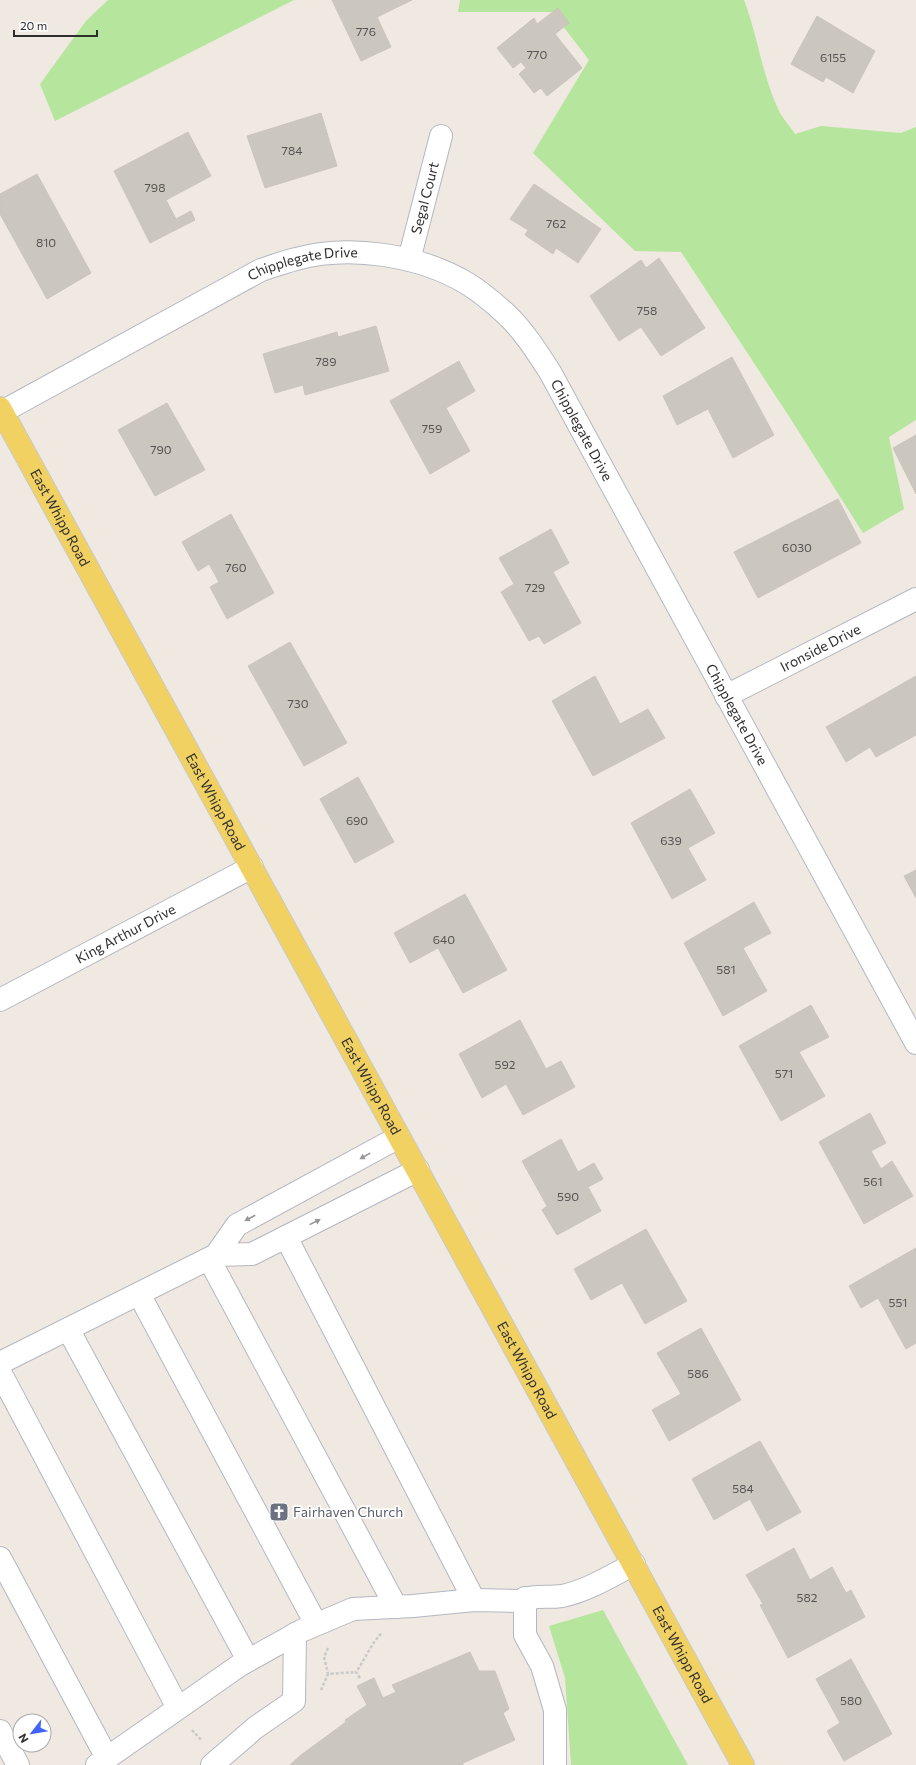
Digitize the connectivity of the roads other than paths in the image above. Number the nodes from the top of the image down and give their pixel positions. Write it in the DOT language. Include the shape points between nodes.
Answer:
graph roads {
  1 [pos="441,136"];
  2 [pos="409,260"];
  3 [pos="1,411"];
  4 [pos="916,599"];
  5 [pos="726,696"];
  6 [pos="252,867"];
  7 [pos="0,1000"];
  8 [pos="916,1043"];
  9 [pos="399,1137"];
  10 [pos="418,1170"];
  11 [pos="286,1237"];
  12 [pos="213,1257"];
  13 [pos="139,1294"];
  14 [pos="68,1329"];
  15 [pos="0,1363"];
  16 [pos="0,1372"];
  17 [pos="0,1558"];
  18 [pos="634,1564"];
  19 [pos="524,1598"];
  20 [pos="474,1600"];
  21 [pos="396,1607"];
  22 [pos="316,1624"];
  23 [pos="295,1634"];
  24 [pos="248,1660"];
  25 [pos="178,1708"];
  26 [pos="0,1731"];
  27 [pos="102,1761"];
  28 [pos="216,1762"];
  29 [pos="18,1765"];
  30 [pos="555,1765"];
  31 [pos="743,1765"];
  1 -- 2 [label="street, Segal Court"];
  2 -- 3 [label="street, Chipplegate Drive" via="379,254 342,252 297,258 261,270"];
  2 -- 5 [label="street, Chipplegate Drive" via="437,269 469,284 506,314 530,342 550,372"];
  3 -- 6 [label="main road, East Whipp Road"];
  4 -- 5 [label="street, Ironside Drive"];
  5 -- 8 [label="street, Chipplegate Drive"];
  6 -- 7 [label="street, King Arthur Drive"];
  6 -- 9 [label="main road, East Whipp Road"];
  9 -- 10 [label="main road, East Whipp Road"];
  9 -- 12 [label="street, one-way" via="237,1225"];
  11 -- 10 [label="street, one-way"];
  10 -- 18 [label="main road, East Whipp Road"];
  11 -- 12 [label="street" via="252,1254"];
  11 -- 20 [label="street"];
  12 -- 13 [label="street"];
  12 -- 21 [label="street"];
  13 -- 14 [label="street"];
  13 -- 22 [label="street"];
  14 -- 15 [label="street"];
  14 -- 24 [label="street"];
  16 -- 25 [label="street"];
  17 -- 27 [label="street"];
  18 -- 19 [label="street" via="598,1583 562,1596"];
  18 -- 31 [label="main road, East Whipp Road"];
  19 -- 20 [label="street" via="519,1601"];
  19 -- 30 [label="street" via="525,1635 542,1666 555,1710"];
  20 -- 21 [label="street"];
  21 -- 22 [label="street" via="354,1609"];
  22 -- 23 [label="street"];
  23 -- 24 [label="street"];
  23 -- 28 [label="street" via="294,1701 255,1728"];
  24 -- 25 [label="street"];
  25 -- 27 [label="street"];
  26 -- 29 [label="street"];
}
